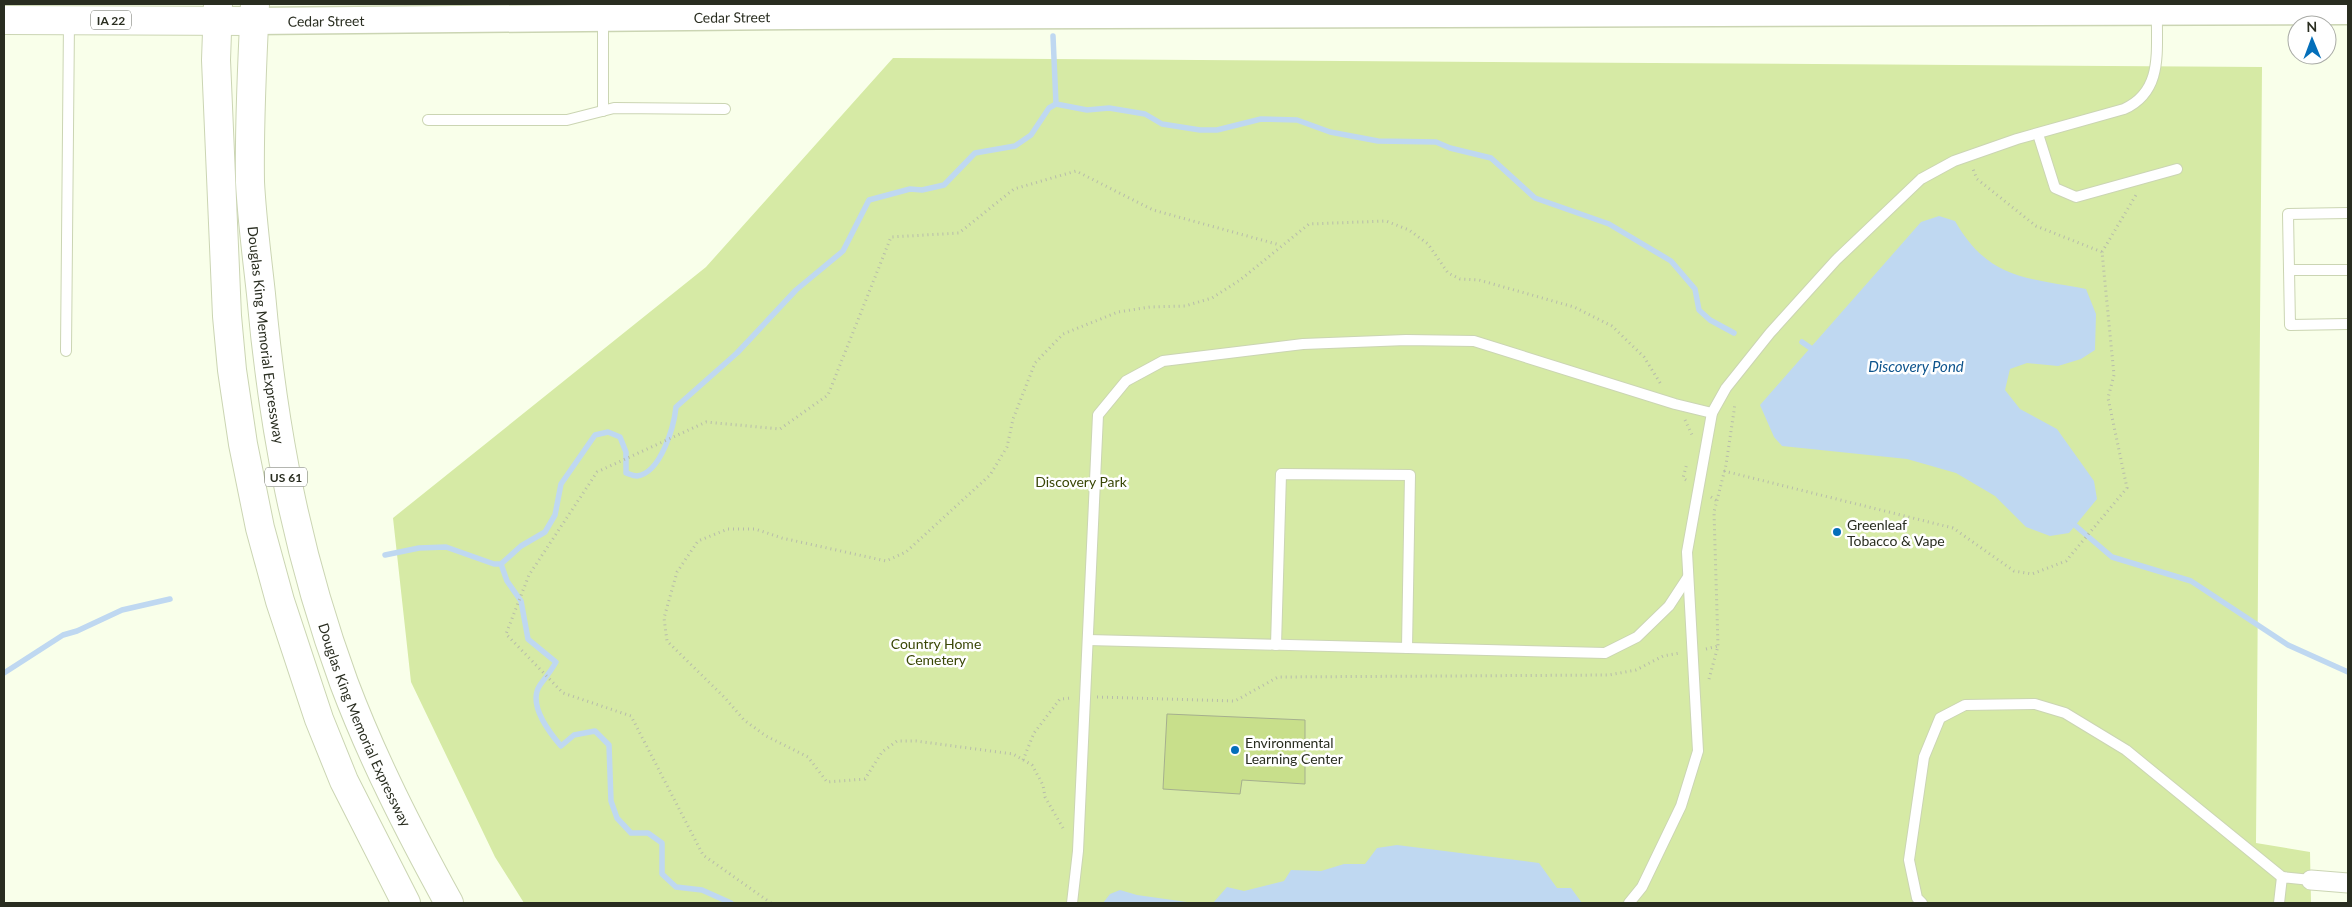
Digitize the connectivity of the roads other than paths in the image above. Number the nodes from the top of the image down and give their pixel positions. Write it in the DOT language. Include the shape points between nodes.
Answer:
graph roads {
  1 [pos="2157,8"];
  2 [pos="2348,11"];
  3 [pos="255,12"];
  4 [pos="218,13"];
  5 [pos="603,17"];
  6 [pos="4,20"];
  7 [pos="69,20"];
  8 [pos="725,108"];
  9 [pos="603,111"];
  10 [pos="428,120"];
  11 [pos="2038,134"];
  12 [pos="2177,170"];
  13 [pos="2348,213"];
  14 [pos="2289,270"];
  15 [pos="2348,270"];
  16 [pos="2348,324"];
  17 [pos="66,351"];
  18 [pos="1712,414"];
  19 [pos="1688,577"];
  20 [pos="1088,640"];
  21 [pos="1276,645"];
  22 [pos="1407,648"];
  23 [pos="2282,877"];
  24 [pos="2311,880"];
  25 [pos="2348,883"];
  26 [pos="406,903"];
  27 [pos="449,903"];
  28 [pos="1072,903"];
  29 [pos="1629,903"];
  30 [pos="1922,903"];
  31 [pos="2279,903"];
  1 -- 2 [label="main road, Cedar Street"];
  1 -- 5 [label="main road, Cedar Street"];
  1 -- 11 [label="lane" via="2155,65 2152,84 2146,94 2124,109"];
  3 -- 4 [label="main road, IA 22"];
  3 -- 5 [label="main road, Cedar Street"];
  3 -- 27 [label="main road, Douglas King Memorial Expressway / US 61" via="250,141 255,248 278,442 295,524 344,683 359,720 413,837"];
  4 -- 7 [label="main road, IA 22"];
  4 -- 26 [label="main road, US 61" via="216,60 227,316 243,444 260,528 280,602 319,720 344,781"];
  5 -- 9 [label="lane"];
  6 -- 7 [label="main road, IA 22"];
  7 -- 17 [label="lane"];
  8 -- 9 [label="lane" via="614,108"];
  9 -- 10 [label="lane" via="567,120"];
  11 -- 12 [label="lane" via="2055,188 2076,197"];
  11 -- 18 [label="lane" via="1954,161 1910,188 1836,260 1770,333 1726,388"];
  13 -- 14 [label="lane" via="2288,214"];
  14 -- 15 [label="lane"];
  14 -- 16 [label="lane" via="2290,324"];
  18 -- 19 [label="lane" via="1687,552"];
  18 -- 20 [label="lane" via="1474,341 1303,344 1163,361 1126,381 1098,415"];
  19 -- 22 [label="lane" via="1669,606 1637,637 1605,653"];
  19 -- 29 [label="lane" via="1698,750 1681,806 1642,887"];
  20 -- 21 [label="lane"];
  20 -- 28 [label="lane" via="1078,851"];
  21 -- 22 [label="lane"];
  21 -- 22 [label="lane" via="1281,474 1410,475"];
  23 -- 24 [label="lane"];
  23 -- 30 [label="lane" via="2126,750 2065,713 2035,704 1965,705 1940,718 1924,757 1909,860 1917,898"];
  23 -- 31 [label="lane"];
  24 -- 25 [label="street"];
}
